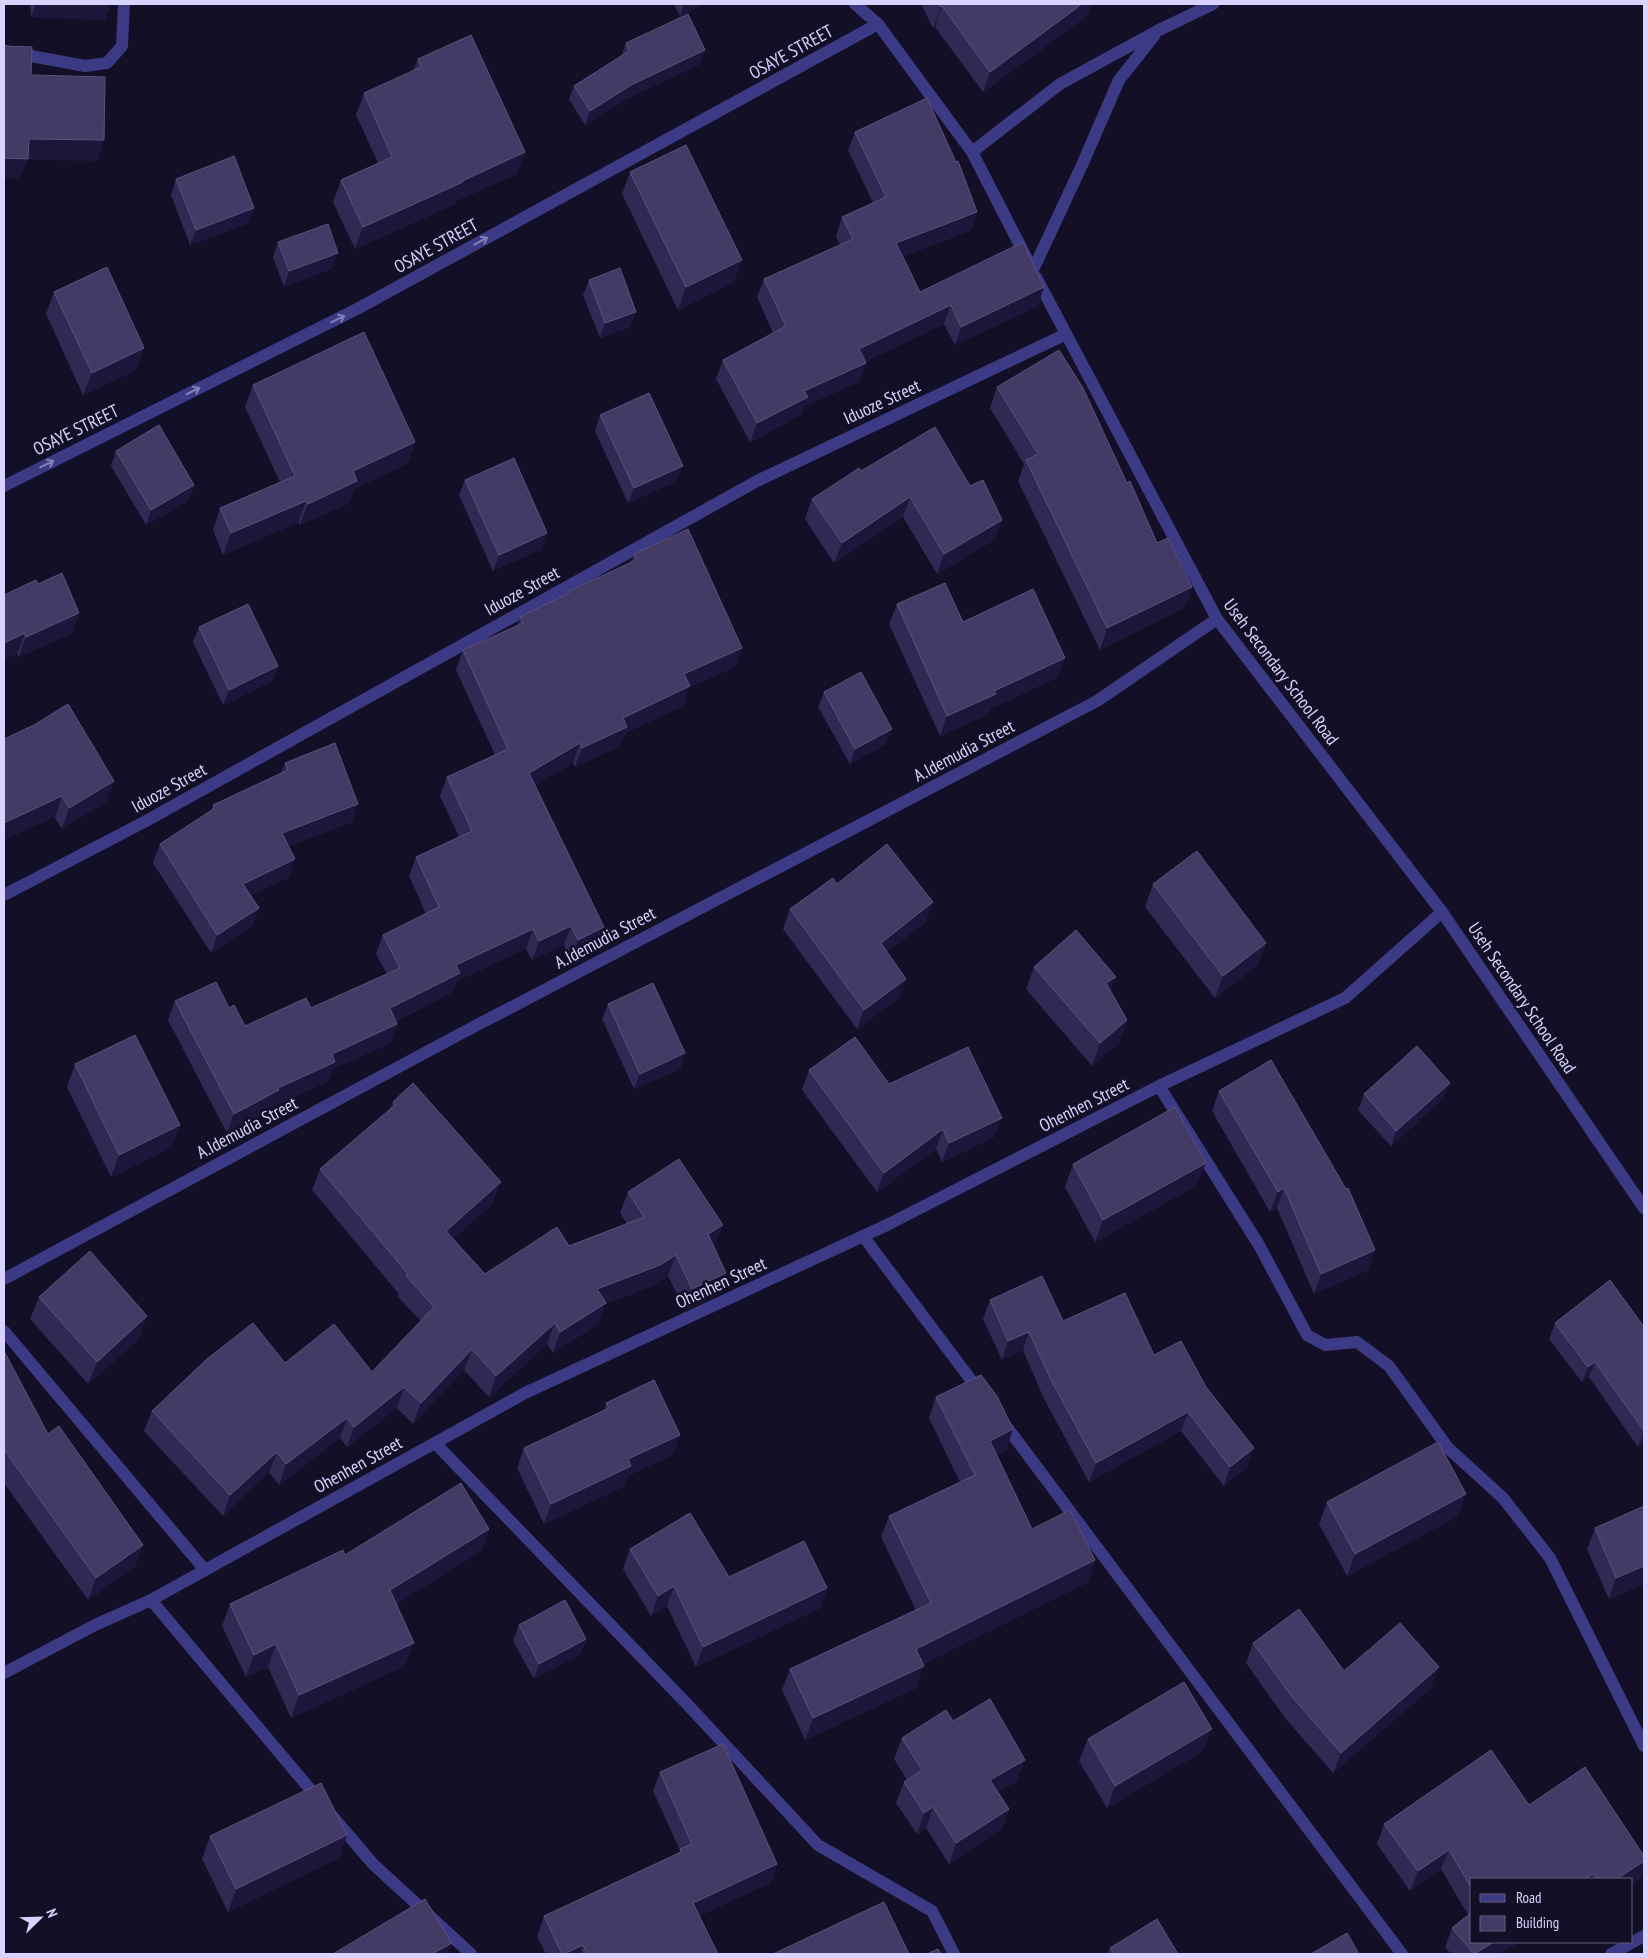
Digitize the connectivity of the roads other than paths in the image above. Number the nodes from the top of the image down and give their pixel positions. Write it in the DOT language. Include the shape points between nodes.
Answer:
graph roads {
  1 [pos="124,4"];
  2 [pos="855,4"];
  3 [pos="1213,4"];
  4 [pos="878,24"];
  5 [pos="1157,31"];
  6 [pos="4,51"];
  7 [pos="972,152"];
  8 [pos="1033,270"];
  9 [pos="1066,334"];
  10 [pos="4,486"];
  11 [pos="1217,619"];
  12 [pos="4,895"];
  13 [pos="1442,912"];
  14 [pos="1160,1086"];
  15 [pos="1644,1208"];
  16 [pos="863,1236"];
  17 [pos="4,1279"];
  18 [pos="4,1331"];
  19 [pos="435,1443"];
  20 [pos="205,1570"];
  21 [pos="151,1600"];
  22 [pos="4,1673"];
  23 [pos="1644,1746"];
  24 [pos="1644,1936"];
  25 [pos="1633,1942"];
  26 [pos="1631,1943"];
  27 [pos="471,1954"];
  28 [pos="954,1954"];
  29 [pos="1402,1954"];
  30 [pos="1611,1954"];
  1 -- 6 [label="street" via="122,46 107,63 85,66"];
  2 -- 4 [label="street, Useh Secondary School Road"];
  3 -- 5 [label="street"];
  4 -- 7 [label="street, Useh Secondary School Road"];
  10 -- 4 [label="street, OSAYE STREET, one-way" via="357,309"];
  5 -- 7 [label="street" via="1060,84"];
  5 -- 8 [label="street" via="1118,80"];
  7 -- 8 [label="street, Useh Secondary School Road"];
  8 -- 9 [label="street, Useh Secondary School Road"];
  9 -- 11 [label="street, Useh Secondary School Road"];
  9 -- 12 [label="street, Iduoze Street" via="757,481 155,816"];
  11 -- 13 [label="street, Useh Secondary School Road"];
  11 -- 17 [label="street, A.Idemudia Street" via="1097,701 469,1029"];
  13 -- 14 [label="street, Ohenhen Street" via="1345,998"];
  13 -- 15 [label="street, Useh Secondary School Road"];
  14 -- 16 [label="street, Ohenhen Street"];
  14 -- 23 [label="street" via="1259,1246 1307,1335 1325,1345 1356,1342 1389,1366 1448,1448 1503,1498 1550,1558"];
  16 -- 19 [label="street, Ohenhen Street" via="525,1393"];
  16 -- 29 [label="street"];
  18 -- 20 [label="street"];
  19 -- 20 [label="street, Ohenhen Street"];
  19 -- 28 [label="street" via="818,1845 932,1911"];
  20 -- 21 [label="street, Ohenhen Street"];
  21 -- 22 [label="street, Ohenhen Street" via="95,1625"];
  21 -- 27 [label="street" via="373,1864"];
  24 -- 25 [label="street"];
  26 -- 30 [label="street"];
}
